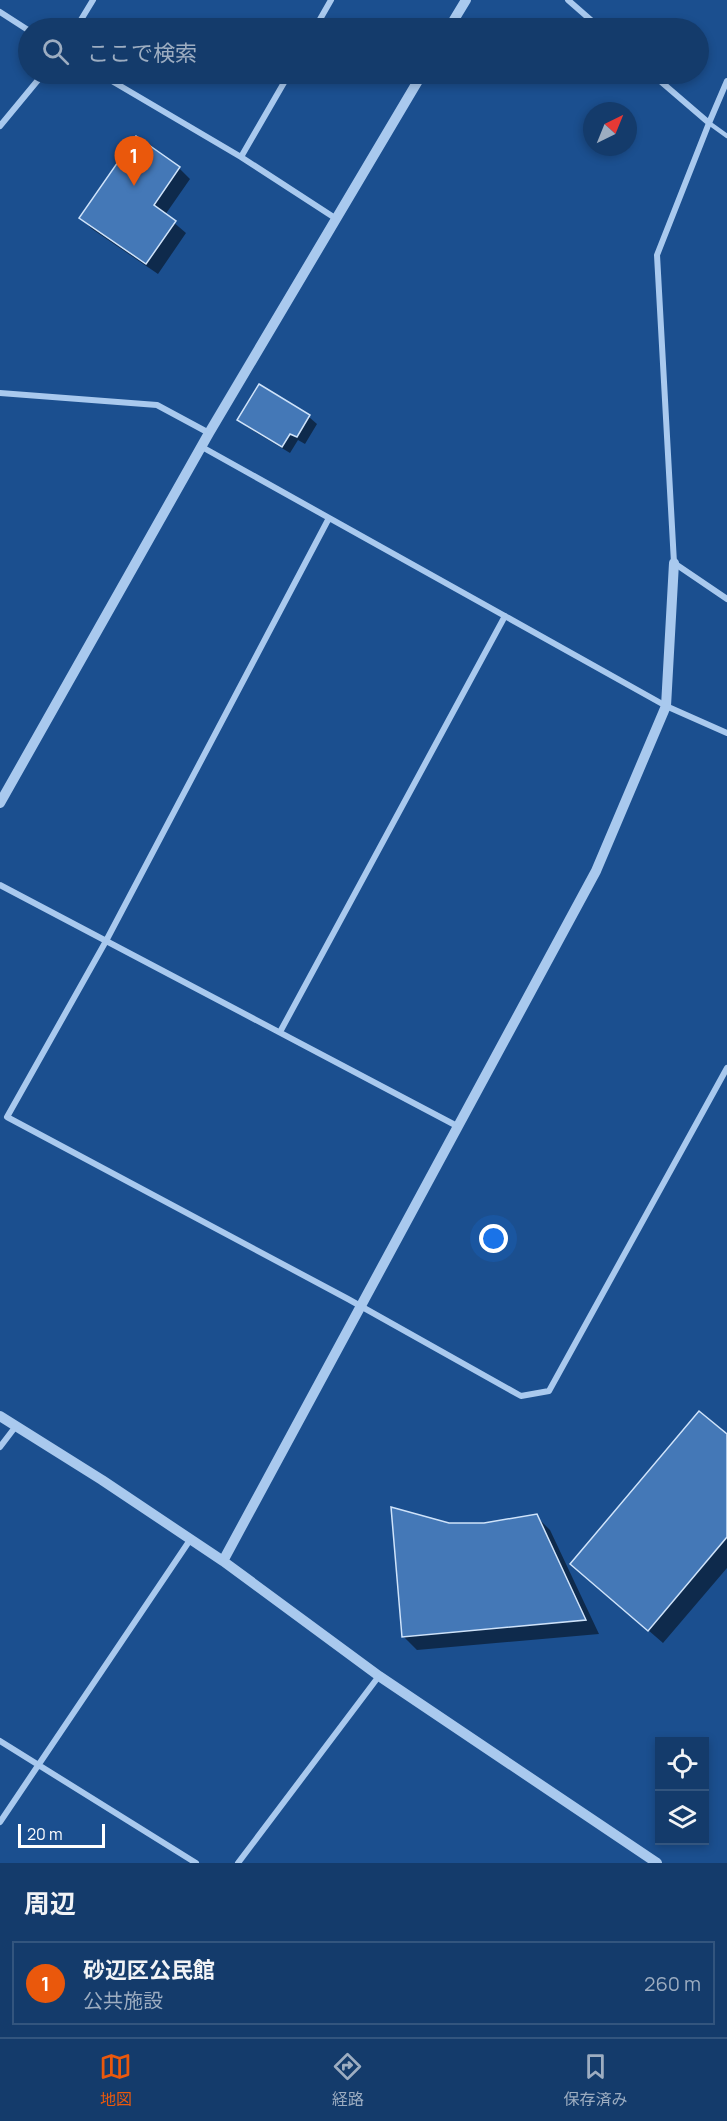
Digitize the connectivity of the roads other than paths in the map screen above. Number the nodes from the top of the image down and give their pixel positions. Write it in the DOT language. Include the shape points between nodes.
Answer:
graph roads {
  1 [pos="93,0"];
  2 [pos="331,0"];
  3 [pos="466,0"];
  4 [pos="568,0"];
  5 [pos="0,12"];
  6 [pos="82,18"];
  7 [pos="321,18"];
  8 [pos="455,18"];
  9 [pos="589,18"];
  10 [pos="18,24"];
  11 [pos="727,81"];
  12 [pos="35,84"];
  13 [pos="117,84"];
  14 [pos="283,84"];
  15 [pos="416,84"];
  16 [pos="664,84"];
  17 [pos="709,123"];
  18 [pos="0,126"];
  19 [pos="727,136"];
  20 [pos="241,157"];
  21 [pos="335,218"];
  22 [pos="0,393"];
  23 [pos="209,433"];
  24 [pos="202,447"];
  25 [pos="329,518"];
  26 [pos="674,562"];
  27 [pos="727,599"];
  28 [pos="504,616"];
  29 [pos="666,706"];
  30 [pos="727,733"];
  31 [pos="0,803"];
  32 [pos="0,885"];
  33 [pos="106,941"];
  34 [pos="280,1032"];
  35 [pos="727,1068"];
  36 [pos="457,1126"];
  37 [pos="360,1306"];
  38 [pos="0,1416"];
  39 [pos="16,1426"];
  40 [pos="0,1447"];
  41 [pos="190,1540"];
  42 [pos="223,1562"];
  43 [pos="379,1676"];
  44 [pos="0,1742"];
  45 [pos="38,1765"];
  46 [pos="0,1822"];
  47 [pos="196,1863"];
  48 [pos="238,1863"];
  49 [pos="657,1863"];
  1 -- 6 [label="street"];
  2 -- 7 [label="street"];
  3 -- 8 [label="street"];
  4 -- 9 [label="street"];
  5 -- 10 [label="street"];
  11 -- 17 [label="street"];
  12 -- 18 [label="street"];
  13 -- 20 [label="street"];
  14 -- 20 [label="street"];
  15 -- 21 [label="street"];
  16 -- 17 [label="street"];
  17 -- 19 [label="lane"];
  17 -- 26 [label="street" via="657,255"];
  20 -- 21 [label="street"];
  21 -- 23 [label="street"];
  22 -- 23 [label="street" via="157,405"];
  23 -- 24 [label="street"];
  24 -- 25 [label="street"];
  24 -- 31 [label="street"];
  25 -- 28 [label="street"];
  25 -- 33 [label="street"];
  26 -- 27 [label="street"];
  26 -- 29 [label="street"];
  28 -- 29 [label="street"];
  28 -- 34 [label="street"];
  29 -- 30 [label="street"];
  29 -- 36 [label="street" via="596,871"];
  32 -- 33 [label="street"];
  33 -- 34 [label="street"];
  33 -- 37 [label="street" via="7,1117"];
  34 -- 36 [label="street"];
  35 -- 37 [label="street" via="549,1391 521,1396"];
  36 -- 37 [label="street"];
  37 -- 42 [label="street"];
  38 -- 39 [label="street"];
  39 -- 40 [label="street"];
  39 -- 41 [label="street"];
  41 -- 42 [label="street"];
  41 -- 45 [label="street"];
  42 -- 43 [label="street"];
  43 -- 48 [label="street"];
  43 -- 49 [label="street"];
  44 -- 45 [label="street"];
  45 -- 46 [label="street"];
  45 -- 47 [label="street"];
}
